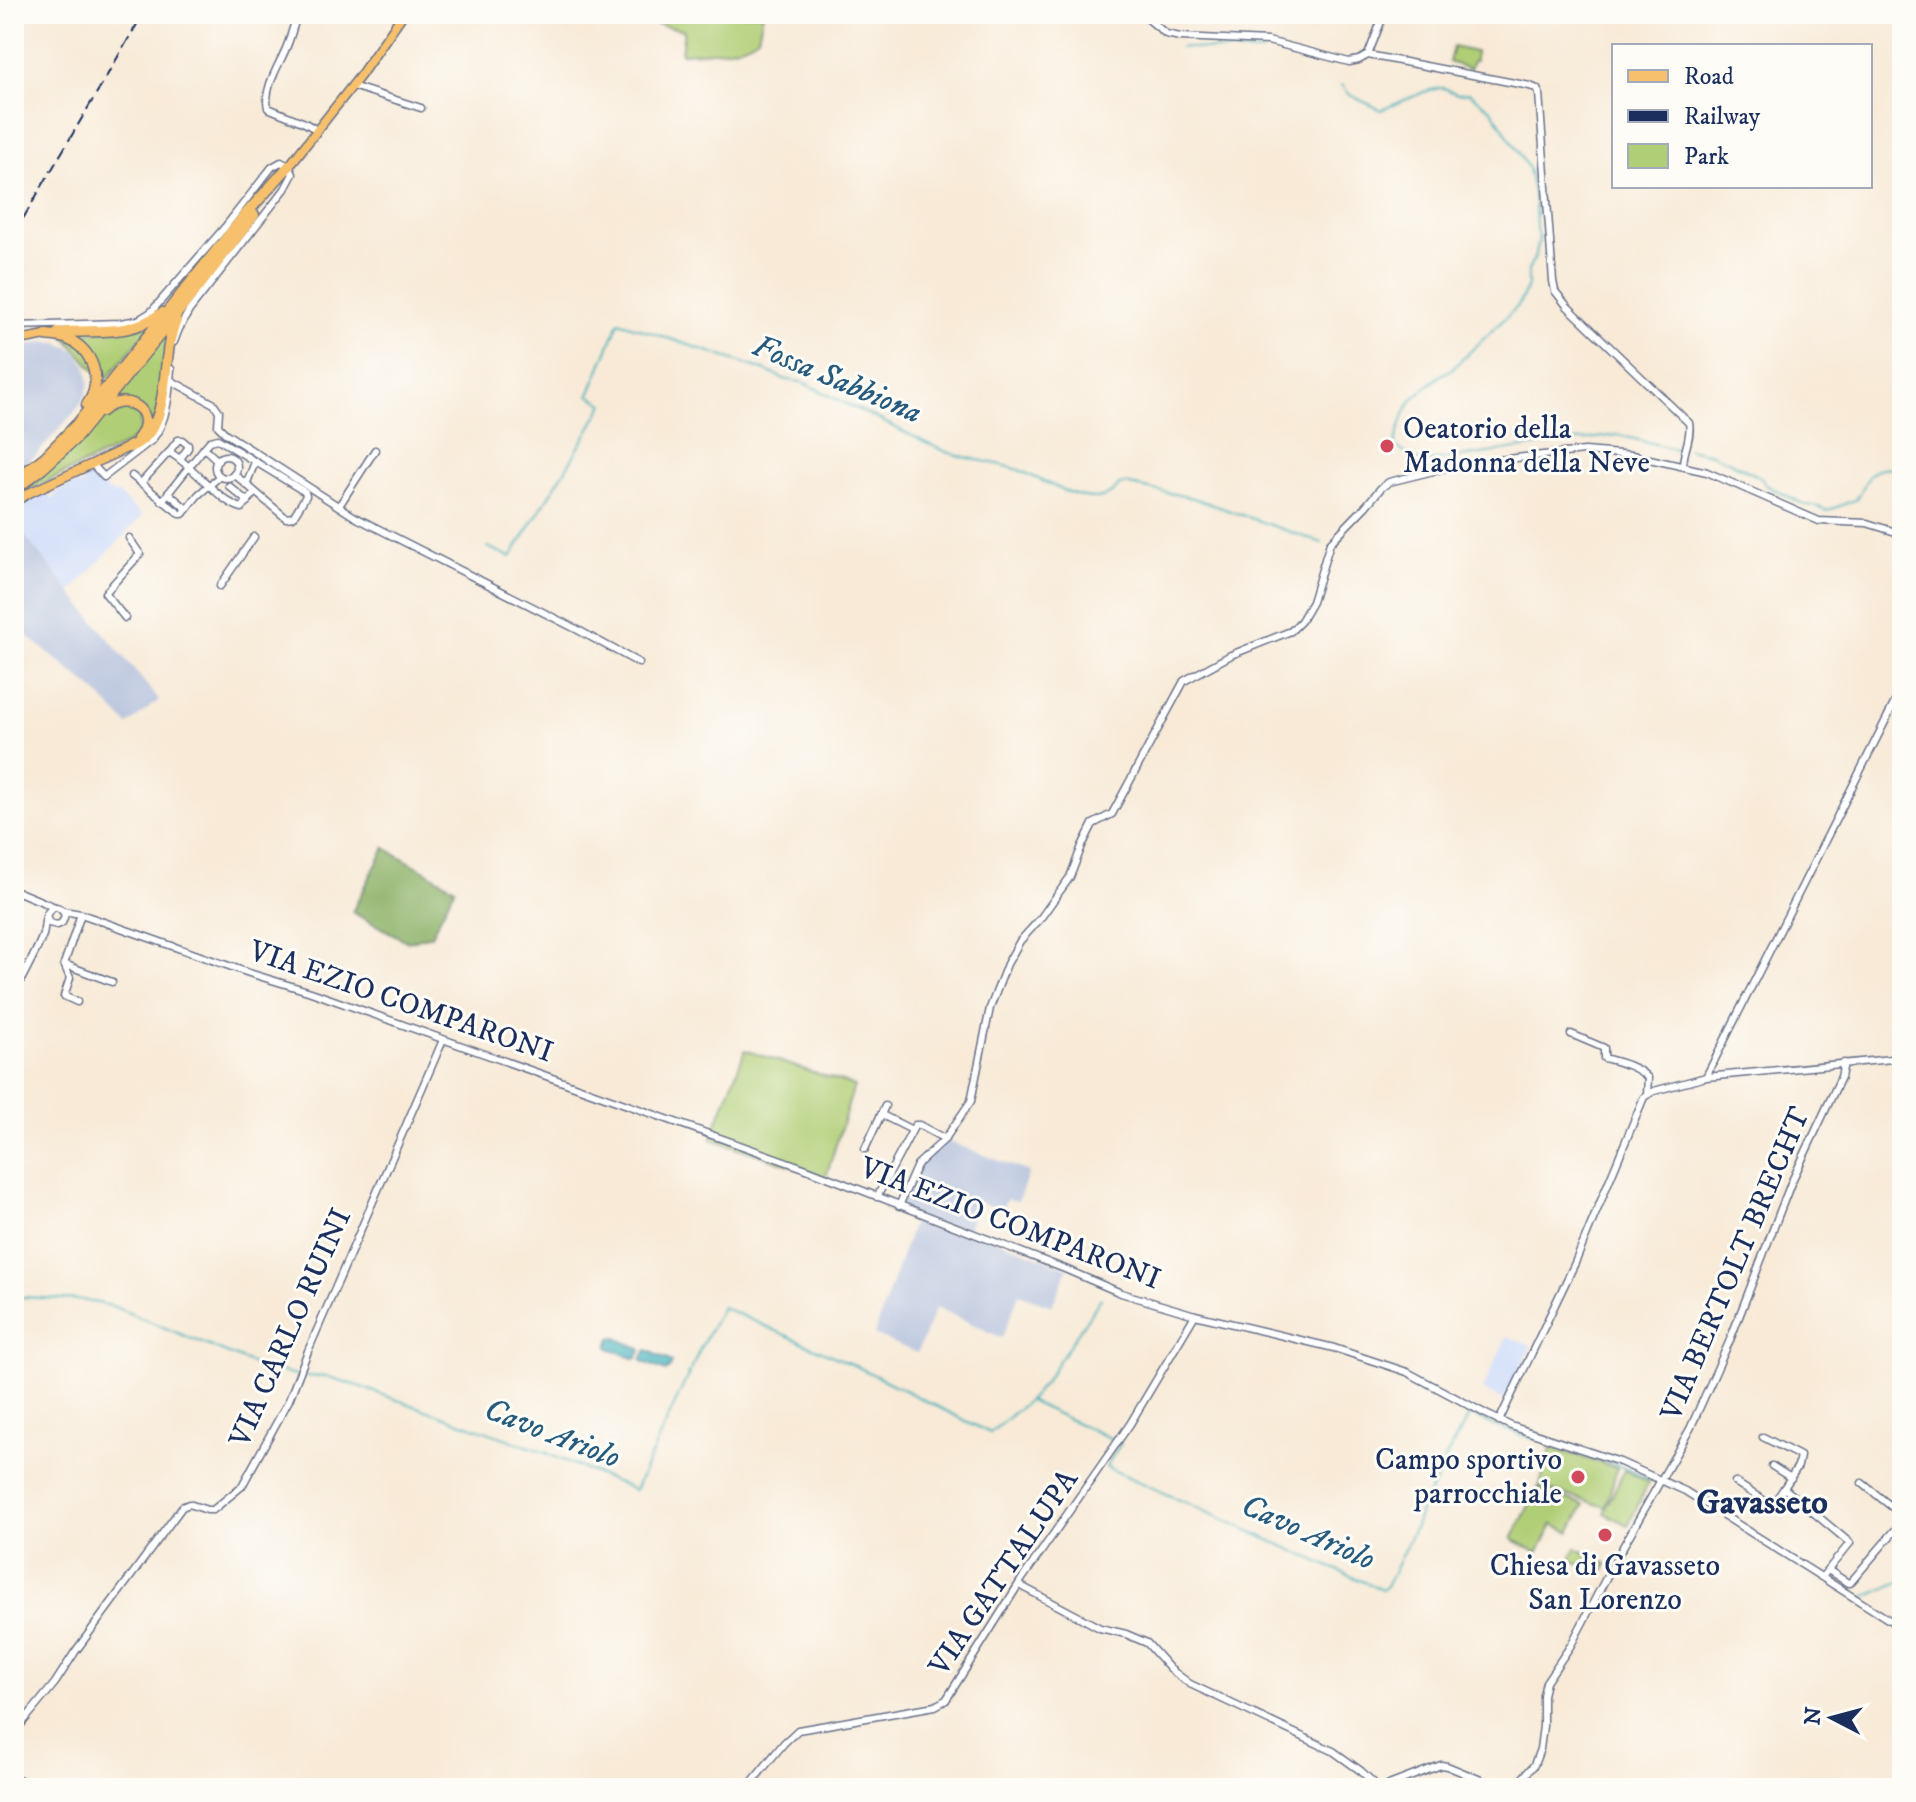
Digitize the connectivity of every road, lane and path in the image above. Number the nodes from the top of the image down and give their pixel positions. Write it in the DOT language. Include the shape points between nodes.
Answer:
graph roads {
  1 [pos="297,14"];
  2 [pos="403,14"];
  3 [pos="1142,14"];
  4 [pos="1384,14"];
  5 [pos="1368,55"];
  6 [pos="352,86"];
  7 [pos="421,108"];
  8 [pos="317,130"];
  9 [pos="286,170"];
  10 [pos="196,289"];
  11 [pos="173,305"];
  12 [pos="14,326"];
  13 [pos="46,335"];
  14 [pos="14,341"];
  15 [pos="170,380"];
  16 [pos="76,438"];
  17 [pos="129,447"];
  18 [pos="54,448"];
  19 [pos="204,448"];
  20 [pos="375,450"];
  21 [pos="238,451"];
  22 [pos="171,452"];
  23 [pos="180,459"];
  24 [pos="233,459"];
  25 [pos="218,461"];
  26 [pos="255,462"];
  27 [pos="92,464"];
  28 [pos="1683,465"];
  29 [pos="189,467"];
  30 [pos="234,474"];
  31 [pos="132,476"];
  32 [pos="220,476"];
  33 [pos="14,481"];
  34 [pos="141,483"];
  35 [pos="210,485"];
  36 [pos="246,485"];
  37 [pos="229,486"];
  38 [pos="14,490"];
  39 [pos="255,492"];
  40 [pos="168,493"];
  41 [pos="162,501"];
  42 [pos="14,502"];
  43 [pos="248,502"];
  44 [pos="339,506"];
  45 [pos="187,509"];
  46 [pos="1902,534"];
  47 [pos="254,537"];
  48 [pos="129,538"];
  49 [pos="220,586"];
  50 [pos="125,618"];
  51 [pos="639,663"];
  52 [pos="1902,688"];
  53 [pos="14,890"];
  54 [pos="50,912"];
  55 [pos="64,914"];
  56 [pos="78,914"];
  57 [pos="57,925"];
  58 [pos="43,935"];
  59 [pos="64,964"];
  60 [pos="112,982"];
  61 [pos="14,994"];
  62 [pos="77,1002"];
  63 [pos="1571,1034"];
  64 [pos="443,1040"];
  65 [pos="1902,1058"];
  66 [pos="1844,1063"];
  67 [pos="1706,1077"];
  68 [pos="1647,1094"];
  69 [pos="885,1106"];
  70 [pos="882,1115"];
  71 [pos="912,1130"];
  72 [pos="945,1139"];
  73 [pos="865,1149"];
  74 [pos="877,1197"];
  75 [pos="899,1206"];
  76 [pos="1195,1315"];
  77 [pos="1499,1421"];
  78 [pos="1763,1437"];
  79 [pos="1772,1466"];
  80 [pos="1791,1478"];
  81 [pos="1661,1479"];
  82 [pos="1735,1482"];
  83 [pos="1862,1483"];
  84 [pos="1784,1488"];
  85 [pos="1902,1515"];
  86 [pos="1902,1522"];
  87 [pos="1828,1570"];
  88 [pos="1822,1577"];
  89 [pos="1019,1585"];
  90 [pos="1902,1628"];
  91 [pos="14,1733"];
  92 [pos="14,1777"];
  93 [pos="36,1788"];
  94 [pos="747,1788"];
  95 [pos="1380,1788"];
  96 [pos="1500,1788"];
  97 [pos="1514,1788"];
  1 -- 8 [label="street" via="266,100 268,108"];
  2 -- 6 [label="main road"];
  3 -- 5 [label="street" via="1166,34 1180,37 1268,41 1349,62"];
  4 -- 5 [label="street"];
  5 -- 28 [label="street" via="1537,89 1555,291 1689,423"];
  6 -- 7 [label="street"];
  6 -- 8 [label="main road"];
  8 -- 9 [label="main road"];
  9 -- 10 [label="highway"];
  9 -- 11 [label="highway"];
  9 -- 12 [label="street" via="281,162 272,167 145,317 120,323"];
  9 -- 15 [label="street" via="293,174 285,189 184,319 175,340"];
  10 -- 16 [label="highway"];
  10 -- 17 [label="highway" via="171,333 158,419 147,436"];
  11 -- 13 [label="highway" via="135,328"];
  11 -- 18 [label="highway"];
  13 -- 14 [label="main road"];
  13 -- 18 [label="highway" via="79,345 95,373 91,400"];
  15 -- 27 [label="street" via="164,417 152,440 104,477"];
  15 -- 44 [label="street" via="214,404 218,426 225,433"];
  16 -- 17 [label="highway" via="110,405 130,403 141,410 145,424"];
  16 -- 38 [label="highway"];
  17 -- 27 [label="main road"];
  18 -- 33 [label="highway"];
  19 -- 21 [label="street" via="218,439"];
  19 -- 25 [label="street"];
  19 -- 29 [label="street"];
  20 -- 44 [label="street"];
  21 -- 24 [label="street"];
  21 -- 26 [label="street"];
  22 -- 23 [label="street"];
  22 -- 23 [label="street" via="182,440 188,448"];
  22 -- 34 [label="street"];
  23 -- 29 [label="street"];
  24 -- 25 [label="street" via="225,456"];
  24 -- 30 [label="street"];
  25 -- 32 [label="street"];
  26 -- 36 [label="street"];
  26 -- 39 [label="street" via="306,496 297,512 286,518"];
  27 -- 42 [label="main road"];
  28 -- 46 [label="street" via="1815,520 1867,523"];
  28 -- 72 [label="street" via="1585,451 1458,465 1381,488 1330,543 1312,602 1291,631 1184,681 1112,814 1093,824 1070,877 1007,964 990,1008 971,1101"];
  29 -- 35 [label="street"];
  29 -- 40 [label="street"];
  30 -- 32 [label="street"];
  30 -- 36 [label="street"];
  31 -- 34 [label="street"];
  32 -- 35 [label="street"];
  34 -- 41 [label="street"];
  35 -- 43 [label="street" via="238,507"];
  35 -- 45 [label="street"];
  36 -- 39 [label="street"];
  37 -- 43 [label="street"];
  39 -- 43 [label="street"];
  40 -- 41 [label="street"];
  40 -- 45 [label="street"];
  41 -- 45 [label="street" via="180,514"];
  44 -- 51 [label="street"];
  47 -- 49 [label="street"];
  48 -- 50 [label="street" via="140,554 105,593"];
  52 -- 67 [label="street"];
  53 -- 54 [label="street" via="42,902"];
  54 -- 55 [label="street"];
  54 -- 57 [label="street" via="49,923"];
  54 -- 58 [label="street"];
  55 -- 56 [label="street"];
  55 -- 57 [label="street"];
  56 -- 59 [label="street"];
  56 -- 64 [label="street, VIA EZIO COMPARONI"];
  57 -- 58 [label="street"];
  58 -- 61 [label="street"];
  59 -- 60 [label="street"];
  59 -- 62 [label="street" via="70,978 64,996"];
  63 -- 68 [label="street" via="1604,1048 1604,1058 1643,1072"];
  64 -- 74 [label="street, VIA EZIO COMPARONI"];
  64 -- 91 [label="street, VIA CARLO RUINI" via="277,1425 242,1486 213,1510 182,1507"];
  65 -- 66 [label="street"];
  66 -- 67 [label="street"];
  66 -- 81 [label="street, VIA BERTOLT BRECHT" via="1730,1340"];
  67 -- 68 [label="street"];
  68 -- 77 [label="street" via="1575,1263"];
  69 -- 70 [label="street"];
  70 -- 71 [label="street"];
  70 -- 73 [label="street"];
  71 -- 72 [label="street" via="919,1125"];
  71 -- 74 [label="street"];
  72 -- 75 [label="street" via="917,1165"];
  74 -- 75 [label="street, VIA EZIO COMPARONI"];
  75 -- 76 [label="street, VIA EZIO COMPARONI" via="1113,1290"];
  76 -- 77 [label="street, VIA EZIO COMPARONI" via="1401,1369"];
  76 -- 89 [label="street, VIA GATTALUPA" via="1130,1424"];
  77 -- 81 [label="street, VIA EZIO COMPARONI"];
  78 -- 80 [label="street" via="1800,1456"];
  79 -- 80 [label="street"];
  80 -- 84 [label="street"];
  81 -- 88 [label="street, VIA EZIO COMPARONI"];
  81 -- 97 [label="street, VIA BERTOLT BRECHT" via="1546,1682 1540,1749"];
  82 -- 84 [label="street" via="1772,1506"];
  83 -- 85 [label="street"];
  84 -- 87 [label="street" via="1850,1543"];
  86 -- 87 [label="street" via="1850,1583"];
  87 -- 88 [label="street"];
  88 -- 90 [label="street, VIA EZIO COMPARONI"];
  89 -- 94 [label="street, VIA GATTALUPA" via="943,1703 795,1732"];
  89 -- 95 [label="street" via="1100,1628 1147,1643 1190,1684 1326,1747"];
  92 -- 93 [label="street"];
  95 -- 96 [label="street" via="1441,1765"];
}
